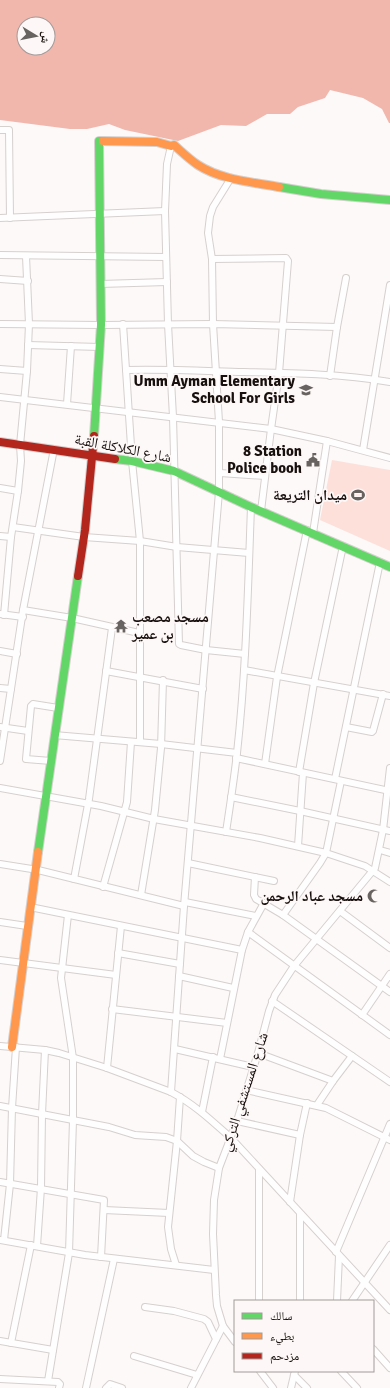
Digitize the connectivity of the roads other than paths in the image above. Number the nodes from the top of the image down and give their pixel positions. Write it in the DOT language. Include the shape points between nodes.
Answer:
graph roads {
  1 [pos="0,130"];
  2 [pos="171,146"];
  3 [pos="231,178"];
  4 [pos="390,200"];
  5 [pos="165,211"];
  6 [pos="99,213"];
  7 [pos="0,218"];
  8 [pos="10,218"];
  9 [pos="0,255"];
  10 [pos="26,256"];
  11 [pos="100,257"];
  12 [pos="166,257"];
  13 [pos="212,259"];
  14 [pos="346,278"];
  15 [pos="0,279"];
  16 [pos="28,281"];
  17 [pos="167,282"];
  18 [pos="100,284"];
  19 [pos="390,285"];
  20 [pos="0,324"];
  21 [pos="29,324"];
  22 [pos="123,324"];
  23 [pos="168,324"];
  24 [pos="213,324"];
  25 [pos="101,325"];
  26 [pos="284,325"];
  27 [pos="337,327"];
  28 [pos="28,345"];
  29 [pos="71,346"];
  30 [pos="100,347"];
  31 [pos="0,369"];
  32 [pos="171,369"];
  33 [pos="126,370"];
  34 [pos="27,371"];
  35 [pos="215,371"];
  36 [pos="279,373"];
  37 [pos="330,376"];
  38 [pos="375,379"];
  39 [pos="390,382"];
  40 [pos="0,397"];
  41 [pos="25,400"];
  42 [pos="67,404"];
  43 [pos="97,409"];
  44 [pos="129,413"];
  45 [pos="173,418"];
  46 [pos="218,422"];
  47 [pos="271,429"];
  48 [pos="327,441"];
  49 [pos="0,442"];
  50 [pos="20,445"];
  51 [pos="54,449"];
  52 [pos="363,450"];
  53 [pos="93,455"];
  54 [pos="390,458"];
  55 [pos="132,461"];
  56 [pos="174,471"];
  57 [pos="220,472"];
  58 [pos="266,476"];
  59 [pos="0,488"];
  60 [pos="18,491"];
  61 [pos="219,492"];
  62 [pos="251,507"];
  63 [pos="262,511"];
  64 [pos="13,527"];
  65 [pos="38,531"];
  66 [pos="310,532"];
  67 [pos="0,536"];
  68 [pos="11,537"];
  69 [pos="84,537"];
  70 [pos="140,541"];
  71 [pos="343,546"];
  72 [pos="177,547"];
  73 [pos="214,550"];
  74 [pos="249,553"];
  75 [pos="380,562"];
  76 [pos="390,567"];
  77 [pos="0,573"];
  78 [pos="8,574"];
  79 [pos="23,613"];
  80 [pos="2,614"];
  81 [pos="72,618"];
  82 [pos="112,628"];
  83 [pos="139,633"];
  84 [pos="206,650"];
  85 [pos="0,651"];
  86 [pos="17,654"];
  87 [pos="245,654"];
  88 [pos="244,670"];
  89 [pos="106,671"];
  90 [pos="140,676"];
  91 [pos="277,677"];
  92 [pos="163,680"];
  93 [pos="314,683"];
  94 [pos="0,688"];
  95 [pos="203,688"];
  96 [pos="11,689"];
  97 [pos="354,689"];
  98 [pos="382,694"];
  99 [pos="390,696"];
  100 [pos="58,708"];
  101 [pos="346,727"];
  102 [pos="2,728"];
  103 [pos="28,731"];
  104 [pos="54,735"];
  105 [pos="97,739"];
  106 [pos="131,742"];
  107 [pos="140,742"];
  108 [pos="161,744"];
  109 [pos="198,748"];
  110 [pos="237,756"];
  111 [pos="0,761"];
  112 [pos="51,761"];
  113 [pos="265,764"];
  114 [pos="390,768"];
  115 [pos="301,772"];
  116 [pos="338,780"];
  117 [pos="0,788"];
  118 [pos="389,791"];
  119 [pos="46,795"];
  120 [pos="231,797"];
  121 [pos="88,804"];
  122 [pos="300,811"];
  123 [pos="124,812"];
  124 [pos="333,818"];
  125 [pos="154,819"];
  126 [pos="191,826"];
  127 [pos="383,830"];
  128 [pos="390,831"];
  129 [pos="226,832"];
  130 [pos="298,846"];
  131 [pos="380,850"];
  132 [pos="326,853"];
  133 [pos="390,853"];
  134 [pos="188,863"];
  135 [pos="0,864"];
  136 [pos="35,869"];
  137 [pos="373,872"];
  138 [pos="255,878"];
  139 [pos="74,879"];
  140 [pos="274,881"];
  141 [pos="390,882"];
  142 [pos="103,887"];
  143 [pos="141,895"];
  144 [pos="264,903"];
  145 [pos="184,904"];
  146 [pos="30,907"];
  147 [pos="340,911"];
  148 [pos="68,915"];
  149 [pos="283,915"];
  150 [pos="256,916"];
  151 [pos="0,922"];
  152 [pos="27,926"];
  153 [pos="121,926"];
  154 [pos="248,932"];
  155 [pos="183,939"];
  156 [pos="316,939"];
  157 [pos="390,948"];
  158 [pos="242,950"];
  159 [pos="118,953"];
  160 [pos="0,960"];
  161 [pos="22,963"];
  162 [pos="180,964"];
  163 [pos="294,966"];
  164 [pos="61,967"];
  165 [pos="390,974"];
  166 [pos="116,975"];
  167 [pos="179,976"];
  168 [pos="382,987"];
  169 [pos="233,988"];
  170 [pos="390,992"];
  171 [pos="272,1001"];
  172 [pos="112,1009"];
  173 [pos="362,1015"];
  174 [pos="177,1016"];
  175 [pos="227,1023"];
  176 [pos="390,1035"];
  177 [pos="0,1046"];
  178 [pos="14,1047"];
  179 [pos="175,1049"];
  180 [pos="45,1050"];
  181 [pos="258,1053"];
  182 [pos="352,1056"];
  183 [pos="213,1057"];
  184 [pos="73,1058"];
  185 [pos="220,1059"];
  186 [pos="253,1067"];
  187 [pos="107,1068"];
  188 [pos="333,1082"];
  189 [pos="390,1082"];
  190 [pos="246,1090"];
  191 [pos="171,1092"];
  192 [pos="180,1096"];
  193 [pos="307,1103"];
  194 [pos="0,1106"];
  195 [pos="318,1106"];
  196 [pos="12,1108"];
  197 [pos="202,1112"];
  198 [pos="42,1114"];
  199 [pos="73,1120"];
  200 [pos="237,1121"];
  201 [pos="390,1124"];
  202 [pos="300,1135"];
  203 [pos="230,1138"];
  204 [pos="387,1138"];
  205 [pos="177,1141"];
  206 [pos="219,1168"];
  207 [pos="259,1169"];
  208 [pos="0,1182"];
  209 [pos="10,1184"];
  210 [pos="41,1188"];
  211 [pos="71,1194"];
  212 [pos="290,1202"];
  213 [pos="104,1210"];
  214 [pos="169,1212"];
  215 [pos="300,1214"];
  216 [pos="2,1240"];
  217 [pos="390,1245"];
  218 [pos="34,1246"];
  219 [pos="69,1253"];
  220 [pos="338,1254"];
  221 [pos="101,1257"];
  222 [pos="114,1259"];
  223 [pos="176,1265"];
  224 [pos="214,1270"];
  225 [pos="364,1282"];
  226 [pos="259,1300"];
  227 [pos="300,1300"];
  228 [pos="337,1300"];
  229 [pos="353,1300"];
  230 [pos="145,1307"];
  231 [pos="390,1310"];
  232 [pos="225,1329"];
  233 [pos="234,1333"];
  234 [pos="216,1339"];
  235 [pos="0,1341"];
  236 [pos="234,1341"];
  237 [pos="11,1343"];
  238 [pos="53,1350"];
  239 [pos="374,1351"];
  240 [pos="134,1356"];
  241 [pos="390,1368"];
  242 [pos="261,1372"];
  243 [pos="342,1372"];
  244 [pos="295,1373"];
  245 [pos="197,1375"];
  246 [pos="0,1379"];
  247 [pos="48,1381"];
  248 [pos="59,1388"];
  249 [pos="86,1388"];
  250 [pos="106,1388"];
  251 [pos="122,1388"];
  252 [pos="190,1388"];
  253 [pos="274,1388"];
  254 [pos="291,1388"];
  255 [pos="307,1388"];
  256 [pos="357,1388"];
  1 -- 8 [label="street" via="9,130"];
  2 -- 3 [label="street" via="174,145 198,165"];
  2 -- 5 [label="street" via="167,164"];
  2 -- 6 [label="street" via="157,142 99,141"];
  3 -- 4 [label="street" via="321,194"];
  3 -- 13 [label="street" via="210,216 208,233"];
  5 -- 6 [label="street"];
  5 -- 12 [label="street"];
  6 -- 8 [label="street"];
  6 -- 11 [label="street"];
  7 -- 8 [label="street"];
  9 -- 10 [label="street"];
  10 -- 11 [label="street"];
  10 -- 16 [label="street"];
  11 -- 12 [label="street"];
  11 -- 18 [label="street"];
  12 -- 17 [label="street"];
  13 -- 24 [label="street"];
  13 -- 26 [label="street" via="287,259"];
  14 -- 27 [label="street"];
  15 -- 16 [label="street"];
  16 -- 21 [label="street"];
  17 -- 18 [label="street"];
  17 -- 23 [label="street"];
  18 -- 25 [label="street"];
  19 -- 38 [label="street"];
  20 -- 21 [label="street"];
  21 -- 25 [label="street"];
  21 -- 28 [label="street"];
  22 -- 23 [label="street"];
  22 -- 25 [label="street"];
  22 -- 33 [label="street"];
  23 -- 24 [label="street"];
  23 -- 32 [label="street"];
  24 -- 26 [label="street"];
  24 -- 35 [label="street"];
  25 -- 30 [label="street"];
  26 -- 27 [label="street"];
  26 -- 36 [label="street"];
  27 -- 37 [label="street"];
  28 -- 29 [label="street"];
  28 -- 34 [label="street"];
  29 -- 30 [label="street"];
  29 -- 42 [label="street"];
  30 -- 43 [label="street"];
  31 -- 34 [label="street"];
  32 -- 33 [label="street"];
  32 -- 35 [label="street"];
  32 -- 45 [label="street"];
  33 -- 44 [label="street"];
  34 -- 41 [label="street"];
  35 -- 36 [label="street"];
  35 -- 46 [label="street"];
  36 -- 37 [label="street"];
  36 -- 47 [label="street"];
  37 -- 38 [label="street"];
  38 -- 39 [label="street"];
  38 -- 52 [label="street"];
  40 -- 41 [label="street"];
  41 -- 42 [label="street"];
  41 -- 50 [label="street"];
  42 -- 43 [label="street"];
  43 -- 44 [label="street"];
  43 -- 53 [label="street"];
  44 -- 45 [label="street"];
  44 -- 55 [label="street"];
  45 -- 46 [label="street"];
  45 -- 56 [label="street"];
  46 -- 47 [label="street"];
  46 -- 57 [label="street"];
  47 -- 48 [label="street"];
  47 -- 58 [label="street"];
  48 -- 52 [label="street"];
  48 -- 66 [label="street"];
  49 -- 50 [label="street, شارع الكلاكلة القبة"];
  50 -- 51 [label="street, شارع الكلاكلة القبة"];
  50 -- 60 [label="street"];
  51 -- 53 [label="street, شارع الكلاكلة القبة"];
  51 -- 65 [label="street"];
  52 -- 54 [label="street"];
  53 -- 55 [label="street, شارع الكلاكلة القبة"];
  53 -- 69 [label="street"];
  55 -- 56 [label="street, شارع الكلاكلة القبة"];
  55 -- 70 [label="street"];
  56 -- 61 [label="street, شارع الكلاكلة القبة"];
  56 -- 72 [label="street"];
  57 -- 58 [label="street"];
  57 -- 61 [label="street"];
  58 -- 63 [label="street"];
  59 -- 60 [label="street"];
  60 -- 64 [label="street"];
  61 -- 62 [label="street, شارع الكلاكلة القبة"];
  61 -- 73 [label="street"];
  62 -- 63 [label="street, شارع الكلاكلة القبة"];
  62 -- 74 [label="street"];
  63 -- 66 [label="street, شارع الكلاكلة القبة"];
  64 -- 65 [label="street"];
  64 -- 68 [label="street"];
  65 -- 69 [label="street"];
  65 -- 79 [label="street"];
  66 -- 71 [label="street, شارع الكلاكلة القبة"];
  66 -- 91 [label="street"];
  67 -- 68 [label="street"];
  68 -- 78 [label="street"];
  69 -- 70 [label="street"];
  69 -- 81 [label="street"];
  70 -- 72 [label="street"];
  70 -- 83 [label="street"];
  71 -- 75 [label="street, شارع الكلاكلة القبة"];
  71 -- 93 [label="street"];
  72 -- 73 [label="street"];
  72 -- 84 [label="street" via="178,644"];
  73 -- 74 [label="street"];
  73 -- 84 [label="street"];
  74 -- 87 [label="street"];
  75 -- 76 [label="street, شارع الكلاكلة القبة"];
  75 -- 97 [label="street"];
  77 -- 78 [label="street"];
  78 -- 80 [label="street"];
  79 -- 80 [label="street"];
  79 -- 81 [label="street"];
  79 -- 86 [label="street"];
  81 -- 82 [label="street"];
  81 -- 100 [label="street"];
  82 -- 83 [label="street"];
  82 -- 89 [label="street"];
  83 -- 90 [label="street"];
  84 -- 87 [label="street"];
  84 -- 95 [label="street"];
  85 -- 86 [label="street"];
  86 -- 96 [label="street"];
  87 -- 88 [label="street"];
  88 -- 91 [label="street"];
  88 -- 110 [label="street"];
  89 -- 90 [label="street"];
  89 -- 105 [label="street"];
  90 -- 92 [label="street"];
  90 -- 107 [label="street"];
  91 -- 93 [label="street"];
  91 -- 113 [label="street"];
  92 -- 95 [label="street"];
  92 -- 108 [label="street"];
  93 -- 97 [label="street"];
  93 -- 115 [label="street"];
  94 -- 96 [label="street"];
  95 -- 109 [label="street"];
  96 -- 102 [label="street"];
  97 -- 98 [label="street"];
  97 -- 101 [label="street"];
  98 -- 99 [label="street"];
  98 -- 101 [label="street" via="372,732"];
  100 -- 103 [label="street" via="31,705"];
  100 -- 104 [label="street"];
  101 -- 116 [label="street"];
  102 -- 103 [label="street"];
  102 -- 111 [label="street"];
  103 -- 112 [label="street" via="26,759"];
  104 -- 105 [label="street"];
  104 -- 112 [label="street"];
  105 -- 106 [label="street"];
  105 -- 121 [label="street"];
  106 -- 107 [label="street"];
  106 -- 123 [label="street" via="128,797"];
  107 -- 108 [label="street"];
  108 -- 109 [label="street"];
  108 -- 125 [label="street"];
  109 -- 110 [label="street"];
  109 -- 126 [label="street"];
  110 -- 113 [label="street"];
  110 -- 120 [label="street"];
  112 -- 119 [label="street"];
  113 -- 115 [label="street"];
  114 -- 118 [label="street"];
  115 -- 116 [label="street"];
  115 -- 122 [label="street"];
  116 -- 118 [label="street"];
  116 -- 124 [label="street"];
  117 -- 119 [label="street"];
  118 -- 127 [label="street"];
  119 -- 121 [label="street"];
  119 -- 136 [label="street"];
  120 -- 122 [label="street"];
  120 -- 129 [label="street"];
  121 -- 123 [label="street"];
  121 -- 139 [label="street"];
  122 -- 124 [label="street"];
  122 -- 130 [label="street"];
  123 -- 125 [label="street"];
  123 -- 142 [label="street"];
  124 -- 127 [label="street"];
  124 -- 132 [label="street"];
  125 -- 126 [label="street"];
  125 -- 143 [label="street"];
  126 -- 129 [label="street"];
  126 -- 134 [label="street"];
  127 -- 128 [label="street"];
  127 -- 131 [label="street"];
  129 -- 130 [label="street"];
  130 -- 132 [label="street"];
  131 -- 133 [label="street"];
  131 -- 137 [label="street"];
  132 -- 137 [label="street" via="360,864"];
  132 -- 149 [label="street"];
  134 -- 138 [label="street"];
  134 -- 145 [label="street"];
  135 -- 136 [label="street"];
  136 -- 139 [label="street"];
  136 -- 146 [label="street"];
  137 -- 141 [label="street"];
  137 -- 147 [label="street, شارع المستشفي التركي"];
  138 -- 140 [label="street"];
  138 -- 144 [label="street" via="254,895"];
  139 -- 142 [label="street"];
  142 -- 143 [label="street"];
  143 -- 145 [label="street"];
  144 -- 149 [label="street"];
  144 -- 150 [label="street"];
  145 -- 150 [label="street"];
  145 -- 155 [label="street"];
  146 -- 148 [label="street"];
  146 -- 152 [label="street"];
  147 -- 156 [label="street, شارع المستشفي التركي"];
  147 -- 157 [label="street"];
  148 -- 153 [label="street"];
  148 -- 164 [label="street"];
  149 -- 156 [label="street"];
  150 -- 154 [label="street"];
  151 -- 152 [label="street"];
  152 -- 161 [label="street"];
  153 -- 155 [label="street"];
  153 -- 159 [label="street"];
  154 -- 158 [label="street"];
  154 -- 163 [label="street"];
  155 -- 158 [label="street"];
  155 -- 162 [label="street"];
  156 -- 163 [label="street, شارع المستشفي التركي"];
  156 -- 168 [label="street"];
  158 -- 169 [label="street"];
  159 -- 162 [label="street"];
  159 -- 166 [label="street"];
  160 -- 161 [label="street"];
  161 -- 164 [label="street"];
  161 -- 178 [label="street"];
  162 -- 167 [label="street"];
  163 -- 171 [label="street, شارع المستشفي التركي"];
  163 -- 173 [label="street"];
  164 -- 166 [label="street"];
  164 -- 184 [label="street"];
  165 -- 168 [label="street"];
  166 -- 172 [label="street"];
  167 -- 169 [label="street"];
  167 -- 174 [label="street"];
  168 -- 170 [label="street"];
  168 -- 173 [label="street"];
  169 -- 175 [label="street"];
  171 -- 181 [label="street, شارع المستشفي التركي"];
  171 -- 182 [label="street"];
  172 -- 174 [label="street"];
  172 -- 187 [label="street"];
  173 -- 176 [label="street"];
  174 -- 175 [label="street"];
  174 -- 179 [label="street"];
  175 -- 185 [label="street"];
  177 -- 178 [label="street"];
  178 -- 180 [label="street"];
  178 -- 196 [label="street"];
  179 -- 183 [label="street"];
  179 -- 191 [label="street"];
  180 -- 184 [label="street"];
  180 -- 198 [label="street"];
  181 -- 186 [label="street, شارع المستشفي التركي"];
  181 -- 188 [label="street"];
  182 -- 188 [label="street"];
  182 -- 189 [label="street"];
  183 -- 185 [label="street"];
  183 -- 197 [label="street"];
  184 -- 187 [label="street"];
  184 -- 199 [label="street"];
  185 -- 186 [label="street"];
  186 -- 190 [label="street, شارع المستشفي التركي"];
  187 -- 191 [label="street"];
  188 -- 195 [label="street"];
  190 -- 193 [label="street"];
  190 -- 200 [label="street, شارع المستشفي التركي"];
  191 -- 192 [label="street"];
  192 -- 197 [label="street"];
  192 -- 205 [label="street"];
  193 -- 195 [label="street"];
  193 -- 202 [label="street"];
  194 -- 196 [label="street"];
  195 -- 204 [label="street"];
  196 -- 198 [label="street"];
  196 -- 209 [label="street"];
  197 -- 203 [label="street"];
  198 -- 199 [label="street"];
  198 -- 210 [label="street"];
  199 -- 205 [label="street" via="119,1129 135,1135 166,1137"];
  199 -- 211 [label="street"];
  200 -- 202 [label="street"];
  200 -- 203 [label="street, شارع المستشفي التركي"];
  201 -- 204 [label="street"];
  202 -- 212 [label="street"];
  203 -- 206 [label="street, شارع المستشفي التركي"];
  203 -- 207 [label="street"];
  204 -- 220 [label="street"];
  205 -- 206 [label="street" via="193,1156"];
  205 -- 214 [label="street"];
  206 -- 224 [label="street, شارع المستشفي التركي" via="214,1200"];
  207 -- 212 [label="street"];
  207 -- 226 [label="street"];
  208 -- 209 [label="street"];
  209 -- 210 [label="street"];
  209 -- 216 [label="street"];
  210 -- 211 [label="street"];
  210 -- 218 [label="street"];
  211 -- 213 [label="street" via="102,1199"];
  211 -- 219 [label="street"];
  212 -- 215 [label="street"];
  213 -- 214 [label="street"];
  213 -- 221 [label="street"];
  214 -- 223 [label="street" via="169,1238"];
  215 -- 220 [label="street"];
  215 -- 227 [label="street"];
  216 -- 218 [label="street"];
  217 -- 225 [label="street"];
  218 -- 219 [label="street"];
  218 -- 237 [label="street"];
  219 -- 221 [label="street"];
  219 -- 238 [label="street"];
  220 -- 225 [label="street"];
  220 -- 228 [label="street"];
  221 -- 222 [label="street"];
  222 -- 223 [label="street"];
  222 -- 249 [label="street"];
  223 -- 224 [label="street"];
  224 -- 232 [label="street, شارع المستشفي التركي" via="217,1306"];
  225 -- 229 [label="street"];
  225 -- 231 [label="street"];
  230 -- 234 [label="street" via="204,1319"];
  232 -- 233 [label="street"];
  232 -- 234 [label="street"];
  232 -- 236 [label="street, شارع المستشفي التركي"];
  234 -- 245 [label="street"];
  235 -- 237 [label="street"];
  237 -- 238 [label="street"];
  238 -- 247 [label="street"];
  239 -- 241 [label="street"];
  240 -- 245 [label="street"];
  242 -- 253 [label="street"];
  243 -- 256 [label="street"];
  244 -- 254 [label="street"];
  244 -- 255 [label="street"];
  245 -- 252 [label="street"];
  246 -- 247 [label="street"];
  247 -- 248 [label="street" via="59,1383"];
  250 -- 251 [label="street" via="110,1384"];
}
